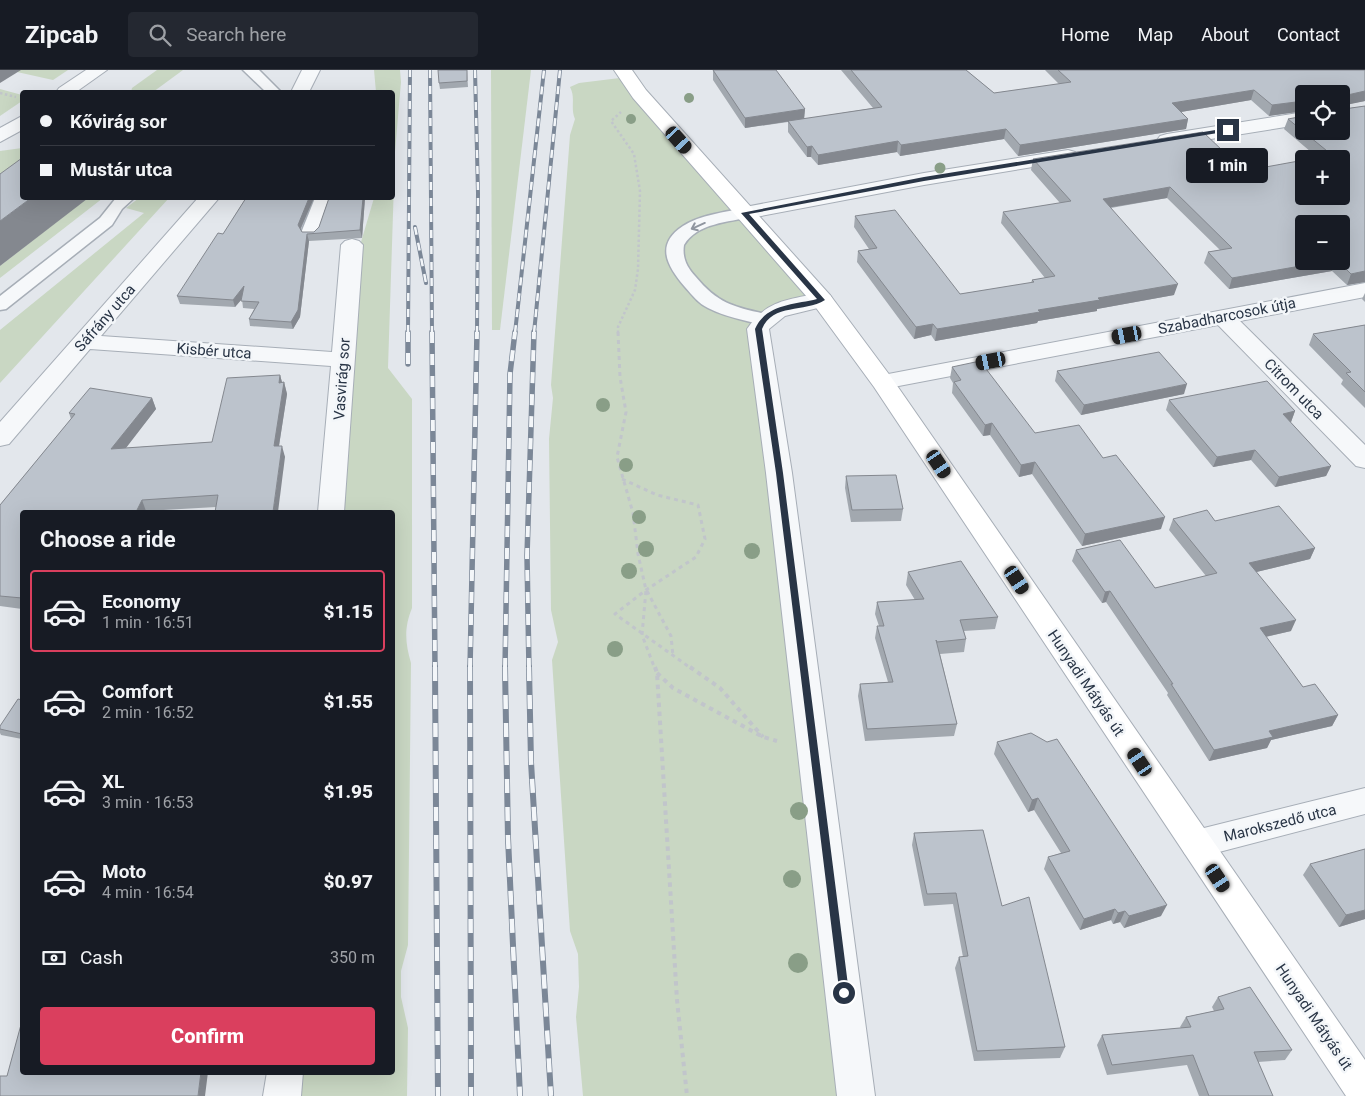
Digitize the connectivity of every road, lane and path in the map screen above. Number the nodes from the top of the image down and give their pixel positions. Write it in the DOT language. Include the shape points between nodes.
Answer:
graph roads {
  1 [pos="98,70"];
  2 [pos="250,70"];
  3 [pos="311,70"];
  4 [pos="623,70"];
  5 [pos="68,90"];
  6 [pos="272,90"];
  7 [pos="302,90"];
  8 [pos="0,93"];
  9 [pos="20,98"];
  10 [pos="647,102"];
  11 [pos="1295,119"];
  12 [pos="1148,143"];
  13 [pos="1090,152"];
  14 [pos="124,200"];
  15 [pos="208,200"];
  16 [pos="322,200"];
  17 [pos="744,213"];
  18 [pos="310,232"];
  19 [pos="352,245"];
  20 [pos="1365,290"];
  21 [pos="822,300"];
  22 [pos="0,305"];
  23 [pos="1224,317"];
  24 [pos="763,319"];
  25 [pos="84,342"];
  26 [pos="344,360"];
  27 [pos="883,382"];
  28 [pos="0,438"];
  29 [pos="1365,460"];
  30 [pos="622,479"];
  31 [pos="331,510"];
  32 [pos="646,590"];
  33 [pos="642,635"];
  34 [pos="674,656"];
  35 [pos="657,673"];
  36 [pos="762,737"];
  37 [pos="814,751"];
  38 [pos="1365,801"];
  39 [pos="1196,844"];
  40 [pos="284,1075"];
  41 [pos="1365,1092"];
  42 [pos="282,1096"];
  43 [pos="687,1096"];
  44 [pos="856,1096"];
  1 -- 5 [label="street"];
  2 -- 6 [label="lane"];
  3 -- 7 [label="street"];
  4 -- 10 [label="street, Hunyadi Mátyás út"];
  8 -- 9 [label="path"];
  10 -- 17 [label="street, Hunyadi Mátyás út"];
  10 -- 30 [label="path" via="627,107 611,121 634,154 640,191 636,283 618,327 620,377 626,412 617,457"];
  11 -- 12 [label="street"];
  13 -- 17 [label="street"];
  14 -- 22 [label="lane" via="106,220"];
  15 -- 25 [label="street, Sáfrány utca"];
  16 -- 18 [label="lane"];
  17 -- 21 [label="street, Hunyadi Mátyás út"];
  17 -- 24 [label="lane, one-way" via="699,224 675,243 673,253 677,266 706,300"];
  19 -- 26 [label="street, Vasvirág sor"];
  20 -- 23 [label="street, Szabadharcosok útja"];
  21 -- 24 [label="street" via="778,310"];
  21 -- 27 [label="street, Hunyadi Mátyás út"];
  23 -- 27 [label="street, Szabadharcosok útja"];
  23 -- 29 [label="street, Citrom utca"];
  24 -- 37 [label="street" via="758,329 780,473"];
  25 -- 26 [label="street, Kisbér utca"];
  25 -- 28 [label="street, Sáfrány utca"];
  26 -- 31 [label="street, Vasvirág sor"];
  27 -- 39 [label="street, Hunyadi Mátyás út"];
  30 -- 32 [label="path" via="633,513"];
  30 -- 32 [label="path" via="664,498 688,500 698,505 705,539 696,557"];
  32 -- 33 [label="path"];
  32 -- 33 [label="path" via="615,614"];
  32 -- 34 [label="path" via="671,636"];
  33 -- 34 [label="path"];
  33 -- 35 [label="path"];
  34 -- 36 [label="path" via="720,688"];
  35 -- 36 [label="path" via="673,688"];
  35 -- 43 [label="path" via="677,1000"];
  36 -- 37 [label="path"];
  37 -- 44 [label="street"];
  38 -- 39 [label="street, Marokszedő utca"];
  39 -- 41 [label="street, Hunyadi Mátyás út"];
  40 -- 42 [label="street"];
}
